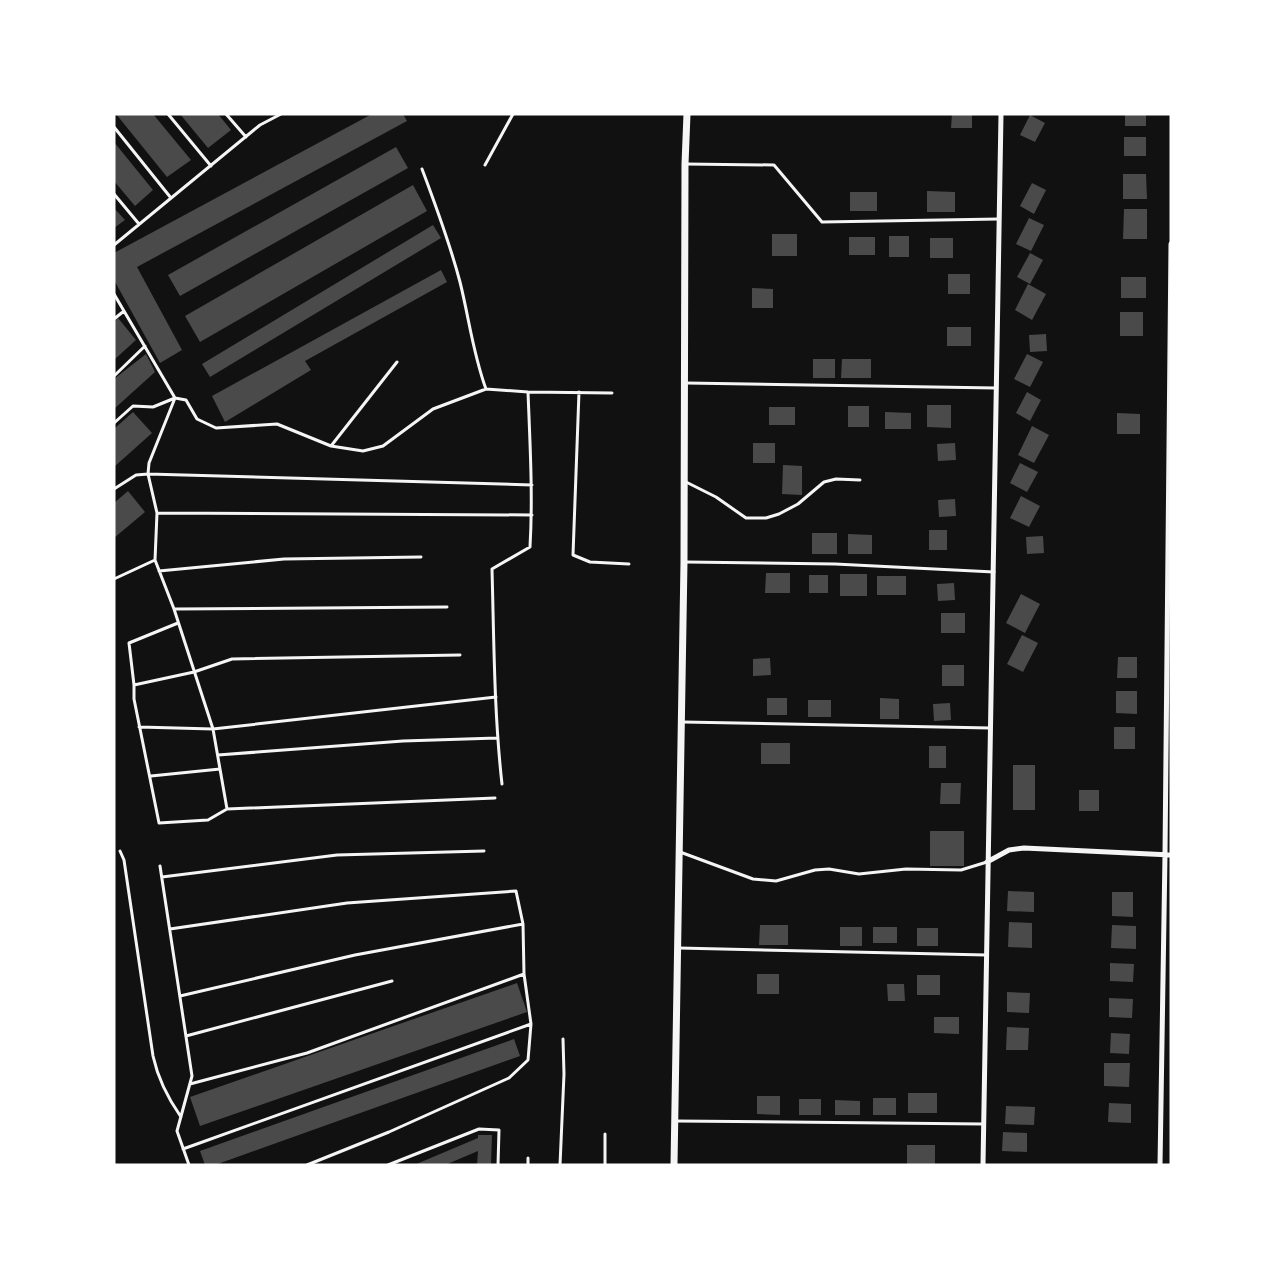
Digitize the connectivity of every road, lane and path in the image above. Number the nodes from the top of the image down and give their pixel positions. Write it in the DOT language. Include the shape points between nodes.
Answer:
graph roads {
  1 [pos="168,114"];
  2 [pos="226,114"];
  3 [pos="280,114"];
  4 [pos="513,114"];
  5 [pos="687,114"];
  6 [pos="1001,114"];
  7 [pos="114,127"];
  8 [pos="246,137"];
  9 [pos="685,164"];
  10 [pos="485,165"];
  11 [pos="211,166"];
  12 [pos="422,169"];
  13 [pos="114,194"];
  14 [pos="171,198"];
  15 [pos="999,219"];
  16 [pos="139,224"];
  17 [pos="1171,244"];
  18 [pos="114,245"];
  19 [pos="114,294"];
  20 [pos="123,311"];
  21 [pos="114,318"];
  22 [pos="145,346"];
  23 [pos="397,362"];
  24 [pos="114,375"];
  25 [pos="686,382"];
  26 [pos="996,388"];
  27 [pos="486,389"];
  28 [pos="528,392"];
  29 [pos="579,392"];
  30 [pos="612,393"];
  31 [pos="175,398"];
  32 [pos="114,423"];
  33 [pos="331,446"];
  34 [pos="148,474"];
  35 [pos="860,480"];
  36 [pos="685,481"];
  37 [pos="532,485"];
  38 [pos="114,489"];
  39 [pos="156,513"];
  40 [pos="532,515"];
  41 [pos="421,557"];
  42 [pos="155,560"];
  43 [pos="684,562"];
  44 [pos="629,564"];
  45 [pos="159,571"];
  46 [pos="994,572"];
  47 [pos="114,579"];
  48 [pos="447,607"];
  49 [pos="174,609"];
  50 [pos="178,623"];
  51 [pos="460,655"];
  52 [pos="194,672"];
  53 [pos="134,685"];
  54 [pos="496,697"];
  55 [pos="681,722"];
  56 [pos="139,727"];
  57 [pos="990,728"];
  58 [pos="213,729"];
  59 [pos="497,738"];
  60 [pos="218,755"];
  61 [pos="220,769"];
  62 [pos="151,776"];
  63 [pos="502,784"];
  64 [pos="495,798"];
  65 [pos="227,809"];
  66 [pos="120,851"];
  67 [pos="484,851"];
  68 [pos="679,851"];
  69 [pos="1168,855"];
  70 [pos="987,862"];
  71 [pos="160,866"];
  72 [pos="162,878"];
  73 [pos="523,924"];
  74 [pos="170,929"];
  75 [pos="677,948"];
  76 [pos="986,955"];
  77 [pos="524,974"];
  78 [pos="392,981"];
  79 [pos="180,996"];
  80 [pos="531,1024"];
  81 [pos="186,1036"];
  82 [pos="563,1039"];
  83 [pos="190,1084"];
  84 [pos="181,1117"];
  85 [pos="674,1120"];
  86 [pos="983,1124"];
  87 [pos="605,1134"];
  88 [pos="183,1149"];
  89 [pos="528,1158"];
  90 [pos="189,1165"];
  91 [pos="307,1165"];
  92 [pos="388,1165"];
  93 [pos="498,1165"];
  94 [pos="528,1165"];
  95 [pos="560,1165"];
  96 [pos="605,1165"];
  97 [pos="674,1165"];
  98 [pos="983,1165"];
  99 [pos="1160,1165"];
  1 -- 11 [label="lane"];
  2 -- 8 [label="lane"];
  3 -- 8 [label="lane"];
  4 -- 10 [label="lane"];
  5 -- 9 [label="street"];
  6 -- 15 [label="street"];
  7 -- 14 [label="lane"];
  8 -- 11 [label="lane"];
  9 -- 15 [label="lane" via="774,165 822,222"];
  9 -- 25 [label="street"];
  11 -- 14 [label="lane"];
  12 -- 27 [label="lane" via="457,272 476,362"];
  13 -- 16 [label="lane"];
  14 -- 16 [label="lane"];
  15 -- 26 [label="street"];
  16 -- 18 [label="lane"];
  17 -- 69 [label="street"];
  19 -- 20 [label="lane"];
  20 -- 21 [label="lane"];
  20 -- 22 [label="lane"];
  22 -- 24 [label="lane"];
  22 -- 31 [label="lane"];
  23 -- 33 [label="lane"];
  25 -- 26 [label="lane"];
  25 -- 36 [label="street"];
  26 -- 46 [label="street"];
  27 -- 28 [label="lane"];
  27 -- 33 [label="lane" via="433,409 383,446 363,451"];
  28 -- 29 [label="lane"];
  28 -- 37 [label="lane"];
  29 -- 30 [label="lane"];
  29 -- 44 [label="lane" via="573,555 590,562"];
  31 -- 32 [label="lane" via="153,407 133,406"];
  31 -- 33 [label="lane" via="186,399 197,419 216,428 277,424"];
  31 -- 34 [label="lane"];
  34 -- 37 [label="lane"];
  34 -- 38 [label="lane" via="136,475"];
  34 -- 39 [label="lane"];
  35 -- 36 [label="lane" via="824,482 798,504 766,518 746,518 716,496"];
  36 -- 43 [label="street"];
  37 -- 40 [label="lane"];
  39 -- 40 [label="lane"];
  39 -- 42 [label="lane"];
  40 -- 54 [label="lane" via="530,548 492,569"];
  41 -- 45 [label="lane" via="284,559"];
  42 -- 45 [label="lane"];
  42 -- 47 [label="lane"];
  43 -- 46 [label="lane"];
  43 -- 55 [label="street"];
  45 -- 49 [label="lane"];
  46 -- 57 [label="street"];
  48 -- 49 [label="lane"];
  49 -- 50 [label="lane"];
  50 -- 52 [label="lane"];
  50 -- 53 [label="lane" via="129,643"];
  51 -- 52 [label="lane" via="232,659"];
  52 -- 53 [label="lane"];
  52 -- 58 [label="lane"];
  53 -- 56 [label="lane"];
  54 -- 58 [label="lane"];
  54 -- 59 [label="lane"];
  55 -- 57 [label="lane"];
  55 -- 68 [label="street"];
  56 -- 58 [label="lane"];
  56 -- 62 [label="lane"];
  57 -- 70 [label="street"];
  58 -- 60 [label="lane"];
  59 -- 60 [label="lane"];
  59 -- 63 [label="lane"];
  60 -- 61 [label="lane"];
  61 -- 62 [label="lane"];
  61 -- 65 [label="lane"];
  62 -- 65 [label="lane" via="159,823 208,820"];
  64 -- 65 [label="lane"];
  66 -- 84 [label="lane" via="153,1056 158,1077"];
  67 -- 72 [label="lane" via="337,855"];
  68 -- 70 [label="lane" via="753,879 776,881 815,870 859,874 906,869 961,870"];
  68 -- 75 [label="street"];
  69 -- 70 [label="street" via="1024,848 1009,850"];
  69 -- 99 [label="street"];
  70 -- 76 [label="street"];
  71 -- 72 [label="lane"];
  72 -- 74 [label="lane"];
  73 -- 74 [label="lane" via="516,891 347,903"];
  73 -- 77 [label="lane"];
  73 -- 79 [label="lane" via="355,955"];
  74 -- 79 [label="lane"];
  75 -- 76 [label="lane"];
  75 -- 85 [label="street"];
  76 -- 86 [label="street"];
  77 -- 80 [label="lane"];
  77 -- 83 [label="lane" via="307,1053"];
  78 -- 81 [label="lane"];
  79 -- 81 [label="lane"];
  80 -- 88 [label="lane"];
  80 -- 91 [label="lane" via="528,1060 509,1078"];
  81 -- 83 [label="lane"];
  82 -- 95 [label="lane"];
  83 -- 84 [label="lane"];
  84 -- 88 [label="lane" via="177,1131"];
  85 -- 86 [label="lane"];
  85 -- 97 [label="street"];
  86 -- 98 [label="street"];
  87 -- 96 [label="lane"];
  88 -- 90 [label="lane"];
  89 -- 94 [label="lane"];
  92 -- 93 [label="lane" via="479,1129 499,1130"];
}
